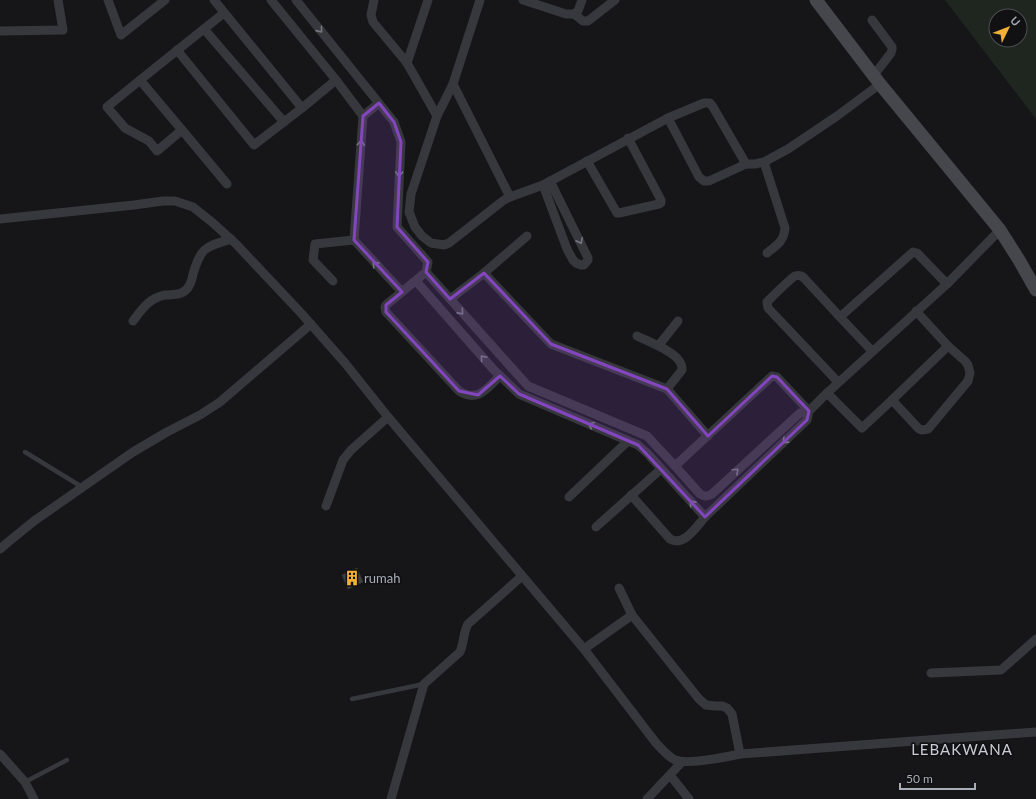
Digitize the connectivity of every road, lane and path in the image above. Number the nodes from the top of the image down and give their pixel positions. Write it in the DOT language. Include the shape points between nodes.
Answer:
graph roads {
  1 [pos="58,0"];
  2 [pos="108,0"];
  3 [pos="166,0"];
  4 [pos="214,0"];
  5 [pos="296,0"];
  6 [pos="374,0"];
  7 [pos="428,0"];
  8 [pos="480,0"];
  9 [pos="523,0"];
  10 [pos="582,0"];
  11 [pos="615,0"];
  12 [pos="816,0"];
  13 [pos="273,1"];
  14 [pos="533,2"];
  15 [pos="224,13"];
  16 [pos="574,14"];
  17 [pos="872,20"];
  18 [pos="204,29"];
  19 [pos="0,31"];
  20 [pos="177,50"];
  21 [pos="407,63"];
  22 [pos="140,80"];
  23 [pos="336,80"];
  24 [pos="877,80"];
  25 [pos="453,84"];
  26 [pos="379,103"];
  27 [pos="302,108"];
  28 [pos="363,116"];
  29 [pos="437,116"];
  30 [pos="668,118"];
  31 [pos="284,122"];
  32 [pos="182,130"];
  33 [pos="628,138"];
  34 [pos="587,161"];
  35 [pos="764,162"];
  36 [pos="746,164"];
  37 [pos="546,183"];
  38 [pos="226,184"];
  39 [pos="510,197"];
  40 [pos="0,220"];
  41 [pos="572,226"];
  42 [pos="1000,230"];
  43 [pos="560,231"];
  44 [pos="527,236"];
  45 [pos="231,239"];
  46 [pos="354,240"];
  47 [pos="767,253"];
  48 [pos="426,272"];
  49 [pos="484,273"];
  50 [pos="333,281"];
  51 [pos="416,281"];
  52 [pos="947,284"];
  53 [pos="1036,290"];
  54 [pos="402,292"];
  55 [pos="450,300"];
  56 [pos="916,311"];
  57 [pos="840,317"];
  58 [pos="133,321"];
  59 [pos="678,321"];
  60 [pos="311,324"];
  61 [pos="637,336"];
  62 [pos="659,345"];
  63 [pos="948,346"];
  64 [pos="872,351"];
  65 [pos="504,360"];
  66 [pos="493,369"];
  67 [pos="500,376"];
  68 [pos="838,382"];
  69 [pos="667,389"];
  70 [pos="827,393"];
  71 [pos="892,400"];
  72 [pos="809,411"];
  73 [pos="388,417"];
  74 [pos="708,436"];
  75 [pos="628,441"];
  76 [pos="656,445"];
  77 [pos="25,452"];
  78 [pos="647,453"];
  79 [pos="676,466"];
  80 [pos="661,469"];
  81 [pos="82,487"];
  82 [pos="631,496"];
  83 [pos="569,498"];
  84 [pos="326,506"];
  85 [pos="705,517"];
  86 [pos="596,527"];
  87 [pos="0,550"];
  88 [pos="522,576"];
  89 [pos="619,588"];
  90 [pos="632,615"];
  91 [pos="1036,639"];
  92 [pos="584,650"];
  93 [pos="931,673"];
  94 [pos="424,684"];
  95 [pos="352,699"];
  96 [pos="1036,732"];
  97 [pos="0,754"];
  98 [pos="740,754"];
  99 [pos="68,760"];
  100 [pos="682,762"];
  101 [pos="670,775"];
  102 [pos="25,782"];
  103 [pos="34,799"];
  104 [pos="391,799"];
  105 [pos="647,799"];
  106 [pos="689,799"];
  1 -- 19 [label="street" via="64,30"];
  2 -- 3 [label="street" via="121,35"];
  4 -- 15 [label="street"];
  5 -- 26 [label="street, one-way"];
  6 -- 21 [label="street" via="370,14 373,22"];
  7 -- 21 [label="street"];
  8 -- 25 [label="street"];
  9 -- 14 [label="street"];
  10 -- 16 [label="street"];
  11 -- 16 [label="street" via="588,21 583,21"];
  12 -- 24 [label="street"];
  13 -- 23 [label="street"];
  14 -- 16 [label="street" via="566,14"];
  15 -- 18 [label="street"];
  15 -- 27 [label="street"];
  17 -- 24 [label="street" via="892,49"];
  18 -- 20 [label="street"];
  18 -- 31 [label="street"];
  20 -- 22 [label="street"];
  20 -- 31 [label="street" via="254,145"];
  21 -- 29 [label="street"];
  22 -- 32 [label="street"];
  22 -- 32 [label="street" via="107,107 126,128 149,141 157,151"];
  23 -- 27 [label="street"];
  23 -- 28 [label="street"];
  24 -- 35 [label="street" via="812,133"];
  24 -- 42 [label="street"];
  25 -- 29 [label="street"];
  25 -- 39 [label="street"];
  26 -- 28 [label="street"];
  26 -- 48 [label="street, one-way" via="394,122 400,142 397,227 428,262"];
  27 -- 31 [label="street"];
  46 -- 28 [label="street, one-way"];
  29 -- 39 [label="street" via="411,194 409,212 422,236 431,243 449,243"];
  30 -- 33 [label="street"];
  30 -- 36 [label="street" via="704,103 710,103"];
  30 -- 36 [label="street" via="699,177 704,181"];
  32 -- 38 [label="street"];
  33 -- 34 [label="street"];
  33 -- 34 [label="street" via="661,203 617,213"];
  34 -- 37 [label="street"];
  35 -- 36 [label="street"];
  35 -- 47 [label="street" via="785,228 782,240"];
  37 -- 39 [label="street"];
  37 -- 41 [label="street"];
  37 -- 43 [label="street"];
  40 -- 45 [label="street" via="175,201 193,207"];
  41 -- 43 [label="street"];
  41 -- 43 [label="street, one-way" via="588,258 584,264 573,260"];
  42 -- 52 [label="street"];
  42 -- 53 [label="street"];
  44 -- 49 [label="street"];
  45 -- 58 [label="street" via="205,249 199,256 190,286 185,291 156,298 145,305"];
  45 -- 60 [label="street"];
  46 -- 50 [label="street" via="315,244 314,260"];
  54 -- 46 [label="street, one-way"];
  48 -- 51 [label="street"];
  48 -- 55 [label="street"];
  49 -- 55 [label="street"];
  49 -- 69 [label="street" via="551,344"];
  51 -- 54 [label="street"];
  66 -- 51 [label="street, one-way"];
  52 -- 56 [label="street"];
  52 -- 57 [label="street" via="917,253 913,252"];
  54 -- 67 [label="street" via="386,305 386,312 459,392 468,396 478,395"];
  55 -- 65 [label="street, one-way"];
  56 -- 63 [label="street"];
  56 -- 64 [label="street"];
  57 -- 64 [label="street"];
  57 -- 68 [label="street" via="804,278 798,276 769,300 767,305"];
  59 -- 62 [label="street"];
  60 -- 73 [label="street"];
  60 -- 81 [label="street" via="220,402 133,452"];
  61 -- 62 [label="street"];
  62 -- 69 [label="street" via="682,364 682,370"];
  63 -- 71 [label="street"];
  63 -- 71 [label="street" via="968,365 969,377 928,429 922,430 917,427"];
  64 -- 68 [label="street"];
  65 -- 66 [label="street"];
  65 -- 76 [label="street" via="528,386 647,436"];
  66 -- 67 [label="street"];
  75 -- 67 [label="street, one-way" via="519,394"];
  68 -- 70 [label="street"];
  69 -- 74 [label="street"];
  70 -- 71 [label="street" via="862,428"];
  70 -- 72 [label="street"];
  72 -- 74 [label="street" via="777,377 772,376"];
  79 -- 72 [label="street, one-way" via="700,494 709,495 800,413"];
  72 -- 85 [label="street, one-way" via="806,420"];
  73 -- 84 [label="street" via="343,460"];
  73 -- 88 [label="street"];
  74 -- 79 [label="street"];
  75 -- 78 [label="street"];
  75 -- 83 [label="street"];
  76 -- 78 [label="street"];
  76 -- 79 [label="street"];
  77 -- 81 [label="lane"];
  78 -- 80 [label="street"];
  80 -- 82 [label="street"];
  85 -- 80 [label="street, one-way"];
  81 -- 87 [label="street" via="34,521"];
  82 -- 85 [label="street" via="673,540 680,541 686,538"];
  82 -- 86 [label="street"];
  88 -- 92 [label="street"];
  88 -- 94 [label="street" via="468,624 460,652"];
  89 -- 90 [label="street"];
  90 -- 92 [label="street"];
  90 -- 98 [label="street" via="699,699 706,705 727,708 732,714"];
  91 -- 93 [label="street" via="1001,670"];
  92 -- 100 [label="street" via="656,743 666,754"];
  94 -- 95 [label="lane"];
  94 -- 104 [label="street"];
  96 -- 98 [label="street"];
  97 -- 102 [label="street"];
  98 -- 100 [label="street"];
  99 -- 102 [label="lane"];
  100 -- 101 [label="street"];
  101 -- 105 [label="street"];
  101 -- 106 [label="street"];
  102 -- 103 [label="street"];
}
